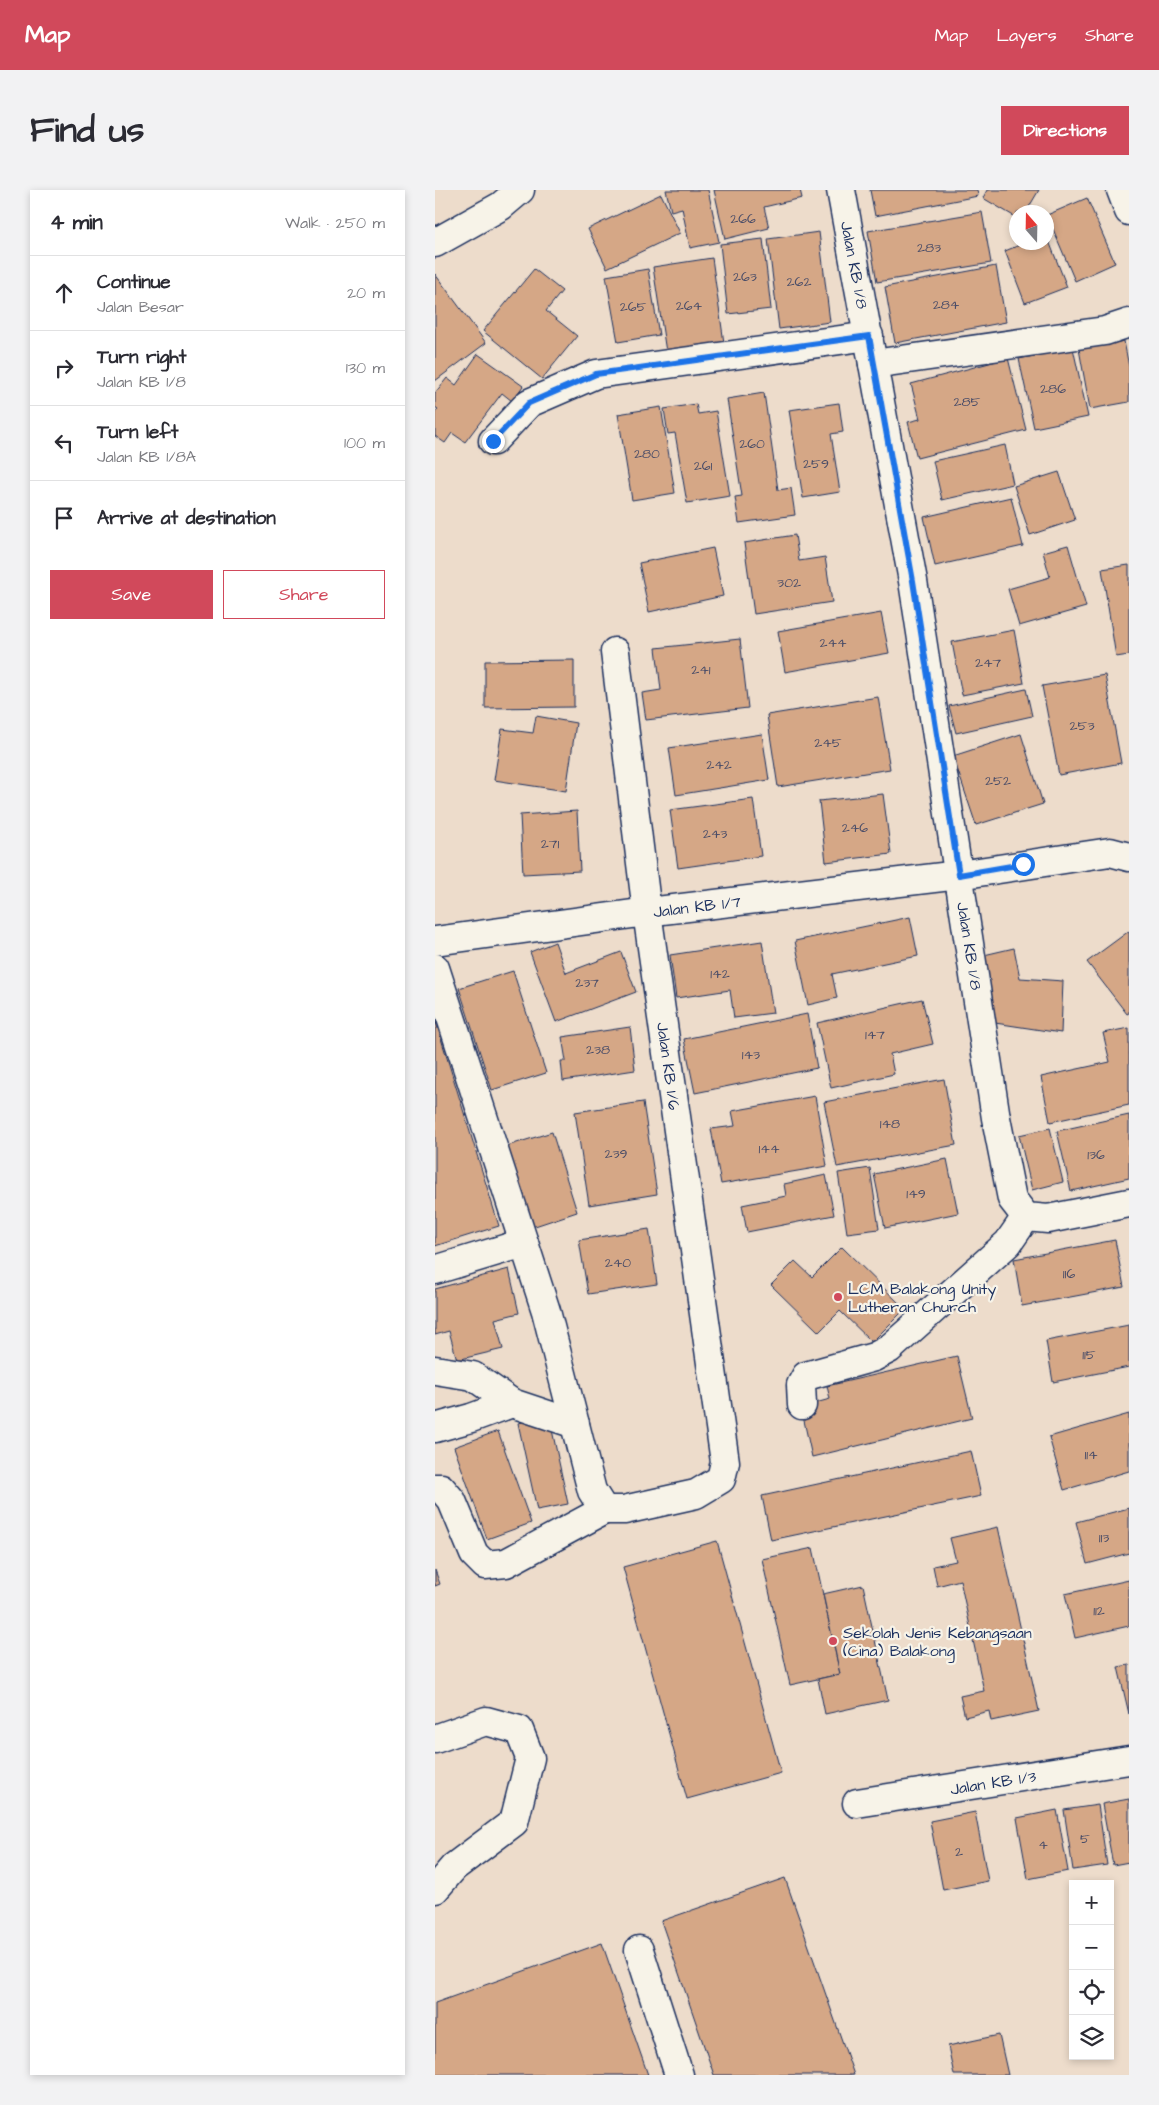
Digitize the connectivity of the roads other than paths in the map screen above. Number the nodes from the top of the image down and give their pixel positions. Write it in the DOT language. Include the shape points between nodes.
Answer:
graph roads {
  1 [pos="520,190"];
  2 [pos="841,190"];
  3 [pos="1121,190"];
  4 [pos="1129,211"];
  5 [pos="435,243"];
  6 [pos="1129,323"];
  7 [pos="869,336"];
  8 [pos="873,364"];
  9 [pos="493,441"];
  10 [pos="615,652"];
  11 [pos="1129,857"];
  12 [pos="959,875"];
  13 [pos="647,912"];
  14 [pos="435,942"];
  15 [pos="435,968"];
  16 [pos="1129,1202"];
  17 [pos="1019,1208"];
  18 [pos="524,1243"];
  19 [pos="435,1270"];
  20 [pos="435,1370"];
  21 [pos="512,1403"];
  22 [pos="802,1405"];
  23 [pos="575,1424"];
  24 [pos="435,1428"];
  25 [pos="435,1488"];
  26 [pos="604,1510"];
  27 [pos="435,1739"];
  28 [pos="1129,1760"];
  29 [pos="857,1803"];
  30 [pos="435,1889"];
  31 [pos="639,1950"];
  32 [pos="679,2075"];
  1 -- 5 [label="street" via="501,206"];
  2 -- 7 [label="street, Jalan KB 1/8"];
  3 -- 4 [label="street"];
  6 -- 8 [label="street" via="1105,331"];
  7 -- 8 [label="street, Jalan KB 1/8"];
  7 -- 9 [label="street" via="596,374 529,403"];
  8 -- 12 [label="street, Jalan KB 1/8" via="913,581"];
  10 -- 13 [label="street, Jalan KB 1/6"];
  11 -- 12 [label="street, Jalan KB 1/7" via="1110,852"];
  12 -- 13 [label="street, Jalan KB 1/7"];
  12 -- 17 [label="street, Jalan KB 1/8" via="996,1118"];
  13 -- 14 [label="street, Jalan KB 1/7"];
  13 -- 26 [label="street, Jalan KB 1/6" via="725,1462 721,1480 696,1494 624,1510"];
  15 -- 18 [label="street"];
  16 -- 17 [label="street" via="1048,1219"];
  17 -- 22 [label="street" via="1008,1243 889,1349 874,1357 806,1376 801,1385"];
  18 -- 19 [label="street"];
  18 -- 23 [label="street" via="546,1311"];
  20 -- 21 [label="street" via="473,1376"];
  21 -- 23 [label="street"];
  21 -- 24 [label="street"];
  23 -- 26 [label="street" via="592,1491"];
  25 -- 26 [label="street" via="441,1488 452,1501 475,1554 485,1565 507,1564"];
  27 -- 30 [label="street" via="486,1721 519,1730 530,1758 514,1822 454,1867"];
  28 -- 29 [label="street, Jalan KB 1/3"];
  31 -- 32 [label="street"];
}
